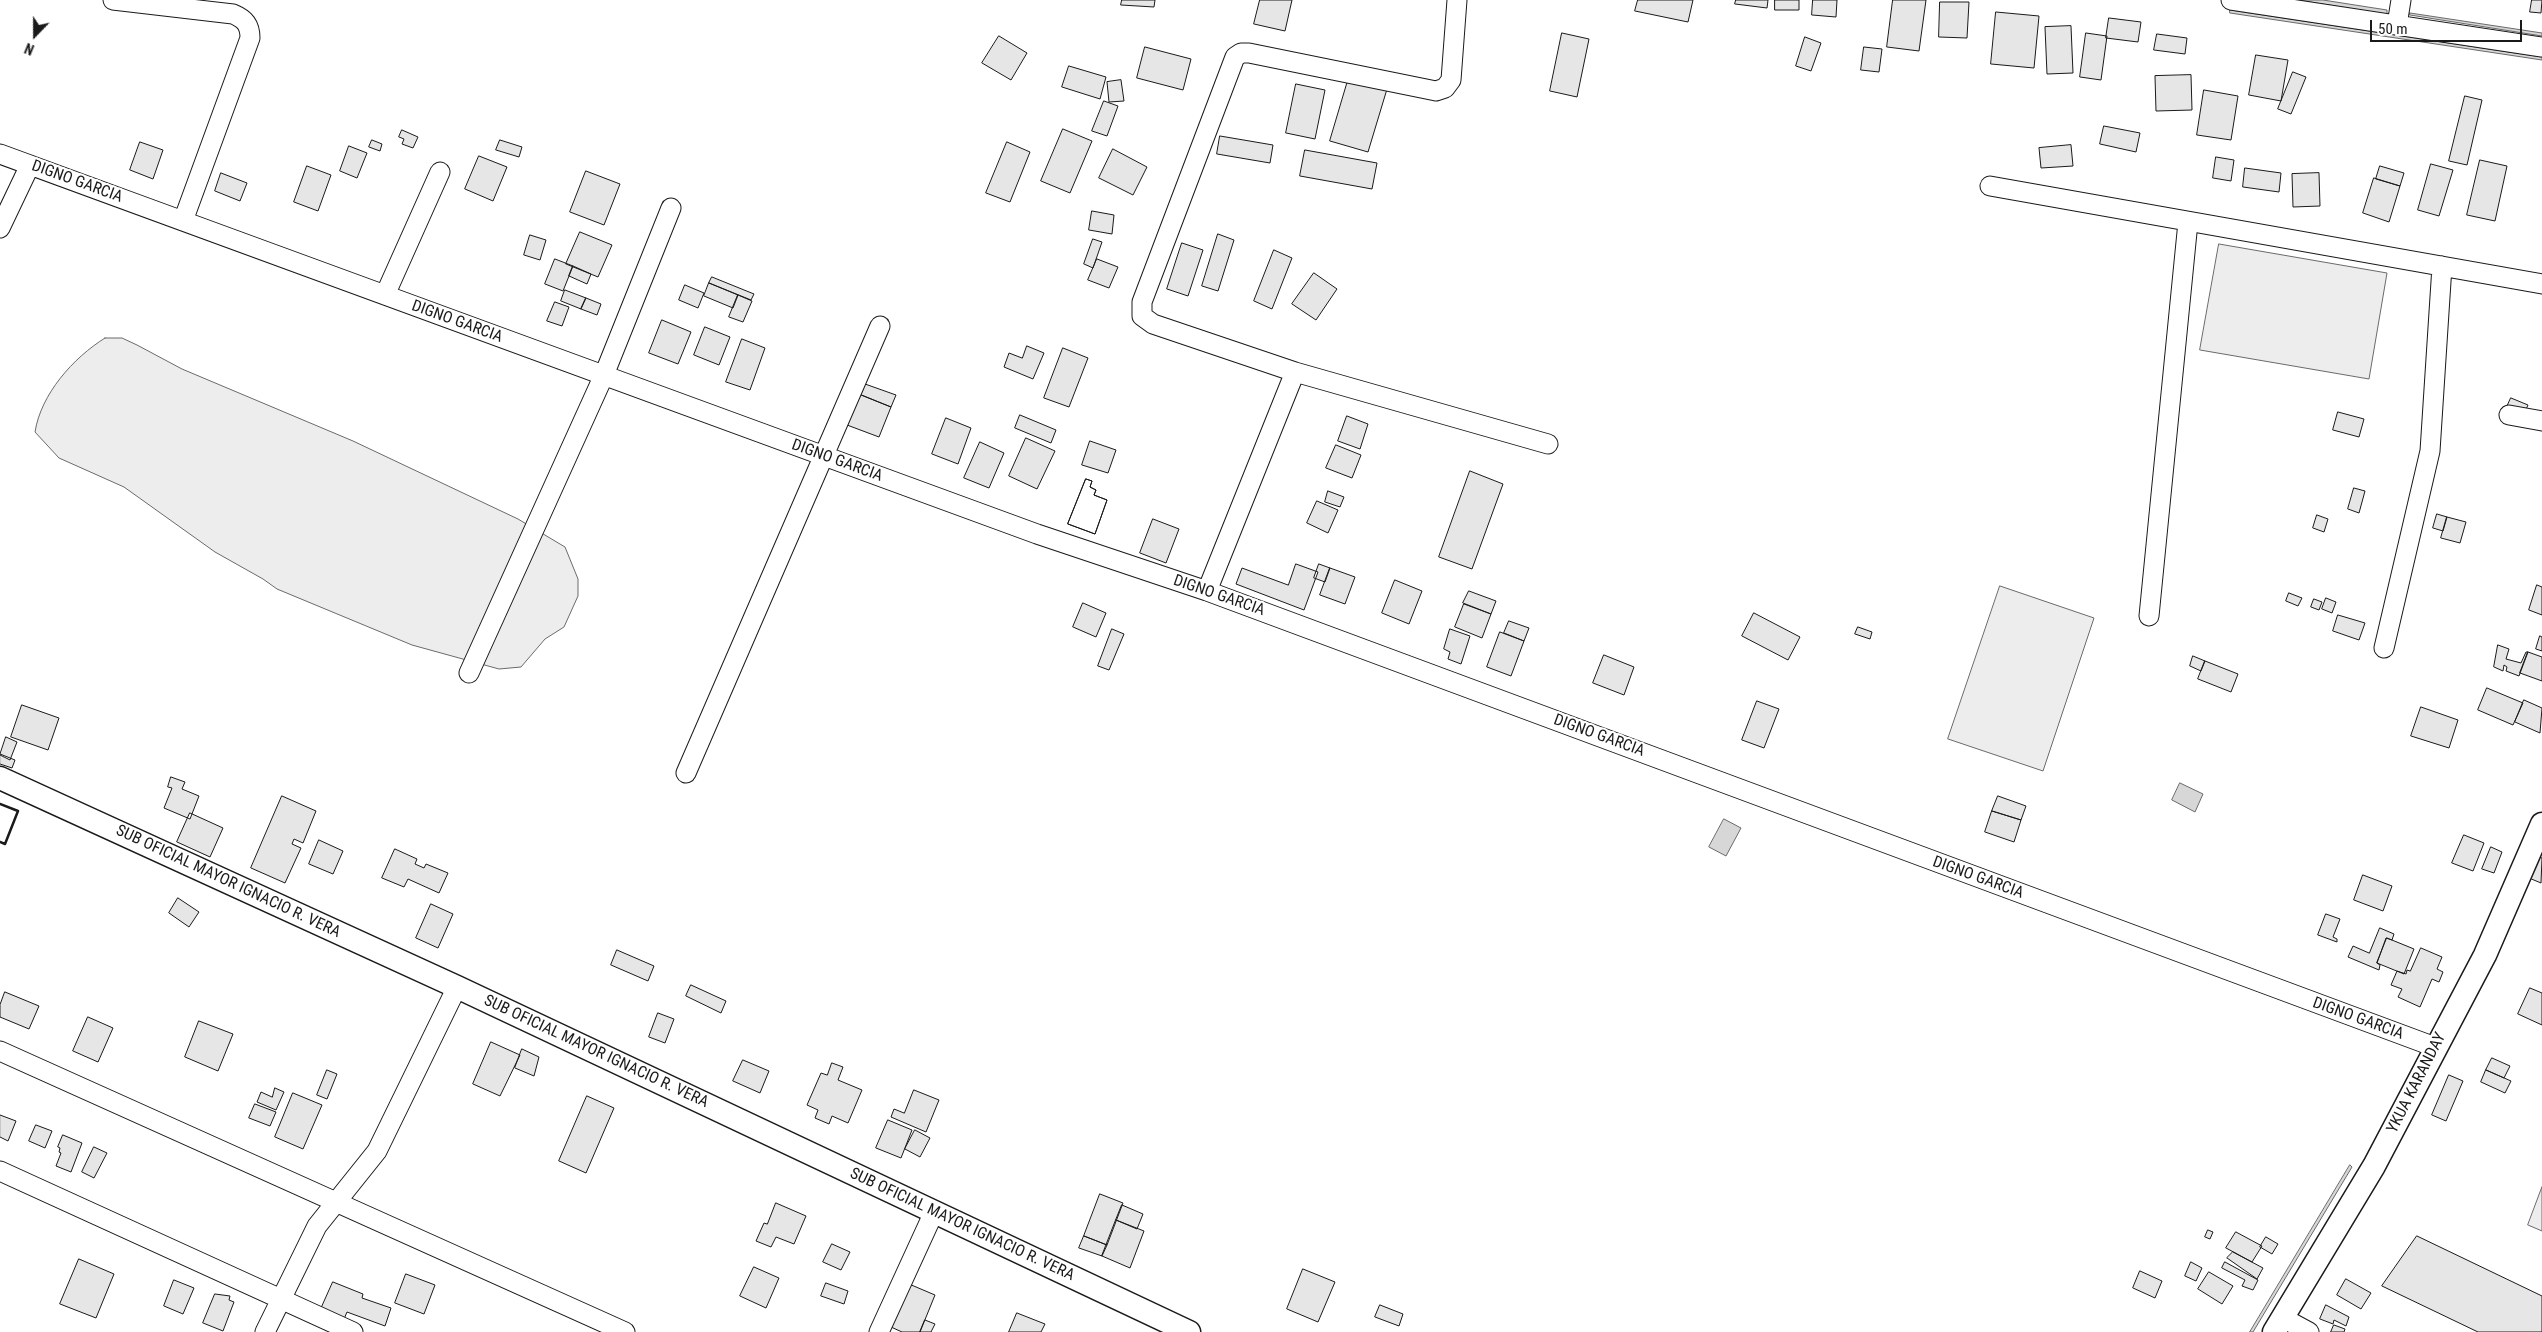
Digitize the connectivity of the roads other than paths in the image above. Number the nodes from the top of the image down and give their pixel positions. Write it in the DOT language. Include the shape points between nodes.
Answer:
graph roads {
  1 [pos="113,0"];
  2 [pos="1457,0"];
  3 [pos="2231,0"];
  4 [pos="2401,0"];
  5 [pos="2397,25"];
  6 [pos="2542,47"];
  7 [pos="0,154"];
  8 [pos="30,165"];
  9 [pos="440,172"];
  10 [pos="1990,186"];
  11 [pos="671,208"];
  12 [pos="183,221"];
  13 [pos="2188,222"];
  14 [pos="0,228"];
  15 [pos="2442,266"];
  16 [pos="2542,284"];
  17 [pos="385,295"];
  18 [pos="880,326"];
  19 [pos="1295,372"];
  20 [pos="604,375"];
  21 [pos="2509,415"];
  22 [pos="2542,422"];
  23 [pos="1548,444"];
  24 [pos="823,456"];
  25 [pos="1207,591"];
  26 [pos="2149,616"];
  27 [pos="2384,648"];
  28 [pos="469,673"];
  29 [pos="686,773"];
  30 [pos="0,778"];
  31 [pos="2542,824"];
  32 [pos="457,987"];
  33 [pos="2435,1047"];
  34 [pos="0,1050"];
  35 [pos="0,1171"];
  36 [pos="335,1203"];
  37 [pos="934,1212"];
  38 [pos="280,1299"];
  39 [pos="2278,1325"];
  40 [pos="265,1332"];
  41 [pos="353,1332"];
  42 [pos="625,1332"];
  43 [pos="880,1332"];
  44 [pos="1189,1332"];
  45 [pos="2309,1332"];
  1 -- 12 [label="street" via="233,14 250,29 250,38"];
  2 -- 19 [label="street" via="1451,80 1445,88 1436,91 1249,53 1234,57 1142,302 1142,316 1153,324"];
  3 -- 5 [label="street"];
  4 -- 5 [label="street"];
  5 -- 6 [label="street"];
  7 -- 8 [label="street, DIGNO GARCIA"];
  8 -- 12 [label="street, DIGNO GARCIA"];
  8 -- 14 [label="street"];
  9 -- 17 [label="street"];
  10 -- 13 [label="street"];
  11 -- 20 [label="street"];
  12 -- 17 [label="street, DIGNO GARCIA"];
  13 -- 15 [label="street"];
  13 -- 26 [label="street"];
  15 -- 16 [label="street"];
  15 -- 27 [label="street" via="2430,451"];
  17 -- 20 [label="street, DIGNO GARCIA"];
  18 -- 24 [label="street"];
  19 -- 23 [label="street"];
  19 -- 25 [label="street"];
  20 -- 24 [label="street, DIGNO GARCIA"];
  20 -- 28 [label="street"];
  21 -- 22 [label="street"];
  24 -- 25 [label="street, DIGNO GARCIA" via="1036,534"];
  24 -- 29 [label="street"];
  25 -- 33 [label="street, DIGNO GARCIA"];
  30 -- 32 [label="street, SUB OFICIAL MAYOR IGNACIO R. VERA"];
  31 -- 33 [label="street, YKUA KARANDAY" via="2485,955"];
  32 -- 36 [label="street" via="376,1151"];
  32 -- 37 [label="street, SUB OFICIAL MAYOR IGNACIO R. VERA"];
  33 -- 39 [label="street, YKUA KARANDAY" via="2374,1166"];
  34 -- 36 [label="street"];
  35 -- 38 [label="street"];
  36 -- 38 [label="street" via="316,1226"];
  36 -- 42 [label="street"];
  37 -- 43 [label="street"];
  37 -- 44 [label="street, SUB OFICIAL MAYOR IGNACIO R. VERA"];
  38 -- 40 [label="street"];
  38 -- 41 [label="street"];
  39 -- 45 [label="street"];
}
